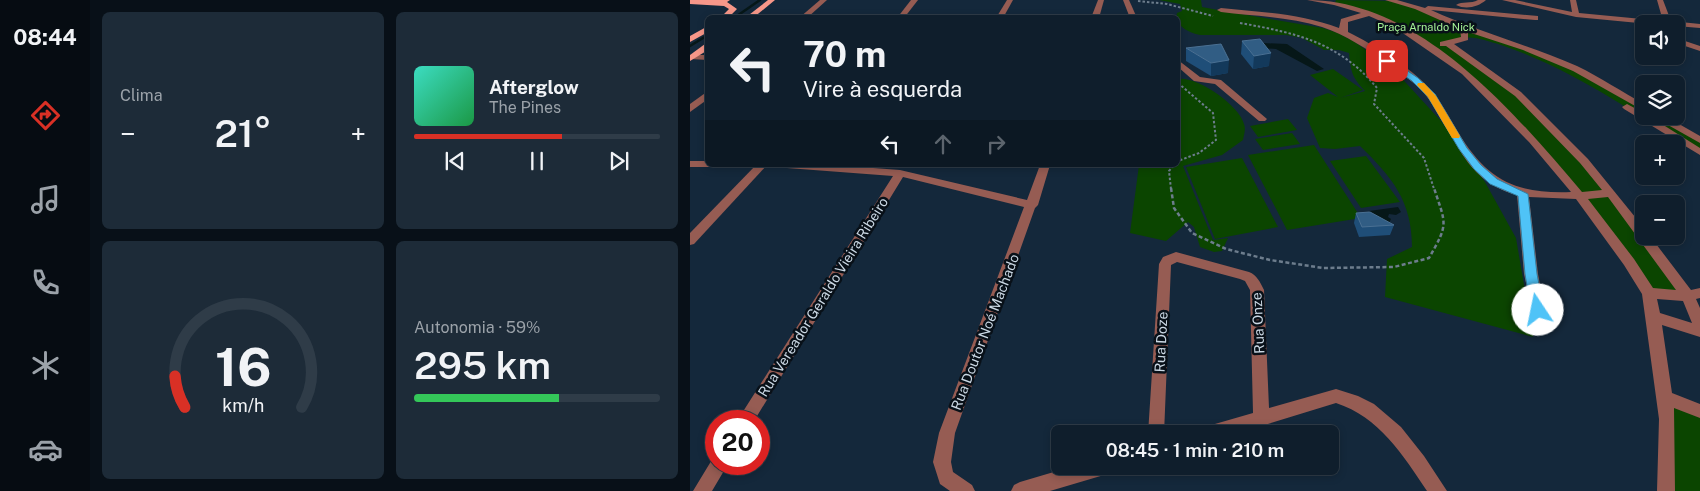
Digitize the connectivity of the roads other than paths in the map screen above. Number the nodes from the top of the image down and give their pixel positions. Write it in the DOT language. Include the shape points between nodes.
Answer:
graph roads {
  1 [pos="772,0"];
  2 [pos="824,0"];
  3 [pos="916,0"];
  4 [pos="1010,0"];
  5 [pos="1101,0"];
  6 [pos="1310,0"];
  7 [pos="1392,0"];
  8 [pos="1434,0"];
  9 [pos="1483,0"];
  10 [pos="1505,0"];
  11 [pos="1573,0"];
  12 [pos="1660,0"];
  13 [pos="723,1"];
  14 [pos="1126,1"];
  15 [pos="690,2"];
  16 [pos="1335,2"];
  17 [pos="1442,4"];
  18 [pos="1417,7"];
  19 [pos="1218,13"];
  20 [pos="1370,13"];
  21 [pos="726,15"];
  22 [pos="752,15"];
  23 [pos="806,15"];
  24 [pos="903,15"];
  25 [pos="1001,15"];
  26 [pos="1096,15"];
  27 [pos="1133,15"];
  28 [pos="1576,15"];
  29 [pos="1665,15"];
  30 [pos="1535,18"];
  31 [pos="1627,20"];
  32 [pos="1344,21"];
  33 [pos="1635,21"];
  34 [pos="1635,23"];
  35 [pos="1316,24"];
  36 [pos="1685,25"];
  37 [pos="1700,26"];
  38 [pos="705,30"];
  39 [pos="1464,33"];
  40 [pos="1344,34"];
  41 [pos="690,40"];
  42 [pos="1421,42"];
  43 [pos="1685,43"];
  44 [pos="1449,44"];
  45 [pos="705,48"];
  46 [pos="1700,49"];
  47 [pos="691,58"];
  48 [pos="705,58"];
  49 [pos="1180,65"];
  50 [pos="705,96"];
  51 [pos="1635,103"];
  52 [pos="690,109"];
  53 [pos="1262,118"];
  54 [pos="1673,125"];
  55 [pos="1700,140"];
  56 [pos="1700,152"];
  57 [pos="690,164"];
  58 [pos="705,164"];
  59 [pos="760,167"];
  60 [pos="815,167"];
  61 [pos="1044,167"];
  62 [pos="900,173"];
  63 [pos="1611,193"];
  64 [pos="1523,194"];
  65 [pos="1580,196"];
  66 [pos="1032,205"];
  67 [pos="690,241"];
  68 [pos="1176,257"];
  69 [pos="1649,293"];
  70 [pos="1694,294"];
  71 [pos="1538,310"];
  72 [pos="1653,318"];
  73 [pos="1700,324"];
  74 [pos="1700,331"];
  75 [pos="1664,397"];
  76 [pos="752,410"];
  77 [pos="1700,411"];
  78 [pos="1261,417"];
  79 [pos="1156,425"];
  80 [pos="1236,425"];
  81 [pos="712,475"];
  82 [pos="1074,475"];
  83 [pos="702,491"];
  84 [pos="966,491"];
  85 [pos="1020,491"];
  86 [pos="1438,491"];
  87 [pos="1666,491"];
  1 -- 22 [label="main road"];
  2 -- 23 [label="street"];
  3 -- 24 [label="street"];
  4 -- 25 [label="street"];
  5 -- 26 [label="street"];
  6 -- 16 [label="street"];
  7 -- 17 [label="street"];
  7 -- 18 [label="street"];
  8 -- 17 [label="street"];
  9 -- 17 [label="street" via="1470,5"];
  10 -- 28 [label="street"];
  11 -- 28 [label="street"];
  12 -- 29 [label="street"];
  13 -- 15 [label="main road"];
  13 -- 21 [label="main road" via="733,9"];
  14 -- 27 [label="street"];
  16 -- 20 [label="street"];
  18 -- 30 [label="street"];
  18 -- 39 [label="street"];
  19 -- 35 [label="street"];
  20 -- 32 [label="street"];
  20 -- 42 [label="street" via="1397,25"];
  28 -- 31 [label="street"];
  31 -- 33 [label="street"];
  31 -- 34 [label="street"];
  32 -- 35 [label="street"];
  32 -- 40 [label="street"];
  35 -- 40 [label="street"];
  36 -- 37 [label="street"];
  38 -- 41 [label="main road"];
  39 -- 44 [label="street"];
  39 -- 51 [label="street" via="1526,48 1576,69"];
  39 -- 56 [label="street" via="1571,74"];
  40 -- 64 [label="street" via="1424,88 1477,167 1493,181"];
  42 -- 44 [label="street"];
  42 -- 65 [label="street" via="1465,72 1484,90 1533,140"];
  43 -- 46 [label="street"];
  44 -- 63 [label="street" via="1518,94"];
  45 -- 47 [label="main road"];
  47 -- 48 [label="street"];
  49 -- 53 [label="street" via="1197,79 1218,82"];
  50 -- 52 [label="street"];
  54 -- 55 [label="street"];
  57 -- 58 [label="street"];
  59 -- 67 [label="street"];
  60 -- 62 [label="street"];
  61 -- 66 [label="street, Rua Doutor Noé Machado"];
  62 -- 66 [label="street"];
  62 -- 76 [label="street, Rua Vereador Geraldo Vieira Ribeiro"];
  63 -- 65 [label="street"];
  63 -- 70 [label="street"];
  64 -- 65 [label="street"];
  64 -- 71 [label="street"];
  65 -- 69 [label="street"];
  66 -- 84 [label="street, Rua Doutor Noé Machado" via="947,433 942,462 946,478"];
  68 -- 78 [label="street, Rua Onze" via="1244,275 1254,282 1257,290"];
  68 -- 79 [label="street, Rua Doze" via="1165,264"];
  69 -- 70 [label="street"];
  69 -- 72 [label="street"];
  70 -- 73 [label="street"];
  72 -- 74 [label="street"];
  72 -- 75 [label="street"];
  75 -- 77 [label="street"];
  75 -- 87 [label="street" via="1667,419"];
  78 -- 80 [label="street"];
  78 -- 86 [label="street" via="1336,396 1353,399 1382,421 1413,455"];
  81 -- 83 [label="street"];
  82 -- 85 [label="street"];
}
